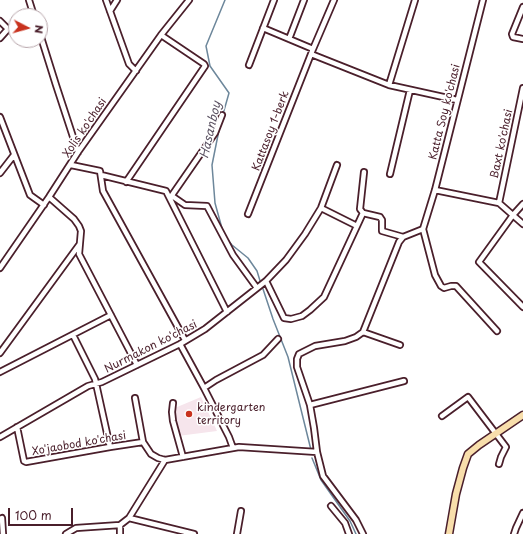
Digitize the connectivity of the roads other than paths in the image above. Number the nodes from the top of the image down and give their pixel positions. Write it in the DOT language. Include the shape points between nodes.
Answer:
graph roads {
  1 [pos="106,0"];
  2 [pos="117,0"];
  3 [pos="189,0"];
  4 [pos="274,0"];
  5 [pos="304,0"];
  6 [pos="334,0"];
  7 [pos="415,0"];
  8 [pos="483,0"];
  9 [pos="523,7"];
  10 [pos="110,11"];
  11 [pos="0,21"];
  12 [pos="263,28"];
  13 [pos="8,29"];
  14 [pos="161,35"];
  15 [pos="0,38"];
  16 [pos="289,39"];
  17 [pos="523,39"];
  18 [pos="44,48"];
  19 [pos="313,49"];
  20 [pos="311,54"];
  21 [pos="249,65"];
  22 [pos="136,71"];
  23 [pos="389,85"];
  24 [pos="523,88"];
  25 [pos="410,90"];
  26 [pos="457,100"];
  27 [pos="222,115"];
  28 [pos="0,117"];
  29 [pos="78,152"];
  30 [pos="14,155"];
  31 [pos="71,165"];
  32 [pos="337,165"];
  33 [pos="364,172"];
  34 [pos="0,173"];
  35 [pos="390,174"];
  36 [pos="101,175"];
  37 [pos="126,182"];
  38 [pos="435,190"];
  39 [pos="49,197"];
  40 [pos="171,198"];
  41 [pos="499,203"];
  42 [pos="523,204"];
  43 [pos="44,205"];
  44 [pos="321,208"];
  45 [pos="363,213"];
  46 [pos="248,214"];
  47 [pos="513,215"];
  48 [pos="523,224"];
  49 [pos="357,226"];
  50 [pos="423,229"];
  51 [pos="404,237"];
  52 [pos="79,245"];
  53 [pos="0,268"];
  54 [pos="266,281"];
  55 [pos="257,288"];
  56 [pos="523,307"];
  57 [pos="227,312"];
  58 [pos="110,315"];
  59 [pos="497,331"];
  60 [pos="363,332"];
  61 [pos="73,334"];
  62 [pos="278,338"];
  63 [pos="185,340"];
  64 [pos="180,344"];
  65 [pos="400,345"];
  66 [pos="0,353"];
  67 [pos="137,365"];
  68 [pos="0,372"];
  69 [pos="404,381"];
  70 [pos="96,383"];
  71 [pos="204,388"];
  72 [pos="135,398"];
  73 [pos="173,403"];
  74 [pos="310,405"];
  75 [pos="523,414"];
  76 [pos="442,416"];
  77 [pos="17,427"];
  78 [pos="495,434"];
  79 [pos="0,437"];
  80 [pos="143,442"];
  81 [pos="110,447"];
  82 [pos="232,448"];
  83 [pos="317,452"];
  84 [pos="183,457"];
  85 [pos="164,460"];
  86 [pos="499,464"];
  87 [pos="331,506"];
  88 [pos="241,510"];
  89 [pos="523,513"];
  90 [pos="129,518"];
  91 [pos="1,519"];
  92 [pos="120,524"];
  93 [pos="3,534"];
  94 [pos="66,534"];
  95 [pos="120,534"];
  96 [pos="194,534"];
  97 [pos="237,534"];
  98 [pos="349,534"];
  99 [pos="363,534"];
  100 [pos="449,534"];
  101 [pos="514,534"];
  1 -- 10 [label="street"];
  2 -- 10 [label="street"];
  3 -- 14 [label="street, Xolis ko'chasi"];
  4 -- 12 [label="street"];
  5 -- 16 [label="street"];
  6 -- 19 [label="street, Kattasoy 1-berk"];
  7 -- 23 [label="street"];
  8 -- 26 [label="street, Katta Soy ko'chasi"];
  9 -- 17 [label="street" via="512,34 513,37"];
  10 -- 22 [label="street" via="129,64"];
  11 -- 13 [label="street"];
  12 -- 16 [label="street"];
  12 -- 21 [label="street"];
  13 -- 15 [label="street"];
  14 -- 22 [label="street, Xolis ko'chasi"];
  14 -- 37 [label="street" via="204,66"];
  16 -- 19 [label="street"];
  18 -- 29 [label="street"];
  19 -- 20 [label="street, Kattasoy 1-berk"];
  20 -- 23 [label="street"];
  20 -- 46 [label="street, Kattasoy 1-berk"];
  22 -- 29 [label="street, Xolis ko'chasi"];
  23 -- 25 [label="street"];
  24 -- 41 [label="street, Baxt ko'chasi"];
  25 -- 26 [label="street"];
  25 -- 35 [label="street"];
  26 -- 38 [label="street, Katta Soy ko'chasi"];
  27 -- 40 [label="street" via="210,140"];
  28 -- 30 [label="street"];
  29 -- 31 [label="street, Xolis ko'chasi"];
  30 -- 34 [label="street"];
  30 -- 43 [label="street" via="30,195"];
  31 -- 36 [label="street" via="100,171"];
  31 -- 39 [label="street, Xolis ko'chasi"];
  32 -- 44 [label="street, Nurmakon ko'chasi"];
  33 -- 45 [label="street" via="360,209"];
  36 -- 37 [label="street"];
  36 -- 63 [label="street" via="103,191"];
  37 -- 40 [label="street" via="166,191"];
  38 -- 41 [label="street"];
  38 -- 50 [label="street, Katta Soy ko'chasi"];
  39 -- 43 [label="street, Xolis ko'chasi"];
  39 -- 52 [label="street" via="79,226"];
  40 -- 55 [label="street" via="185,206 207,206 233,255"];
  40 -- 57 [label="street"];
  41 -- 47 [label="street"];
  42 -- 47 [label="street"];
  43 -- 53 [label="street, Xolis ko'chasi"];
  44 -- 49 [label="street"];
  44 -- 54 [label="street, Nurmakon ko'chasi" via="286,260"];
  45 -- 49 [label="street"];
  45 -- 51 [label="street" via="380,217 383,232"];
  47 -- 48 [label="street"];
  47 -- 56 [label="street" via="479,262"];
  49 -- 54 [label="street" via="324,297 302,316 284,318"];
  50 -- 51 [label="street"];
  50 -- 59 [label="street" via="435,275 441,286 456,286"];
  51 -- 60 [label="street" via="399,242"];
  52 -- 58 [label="street" via="79,254"];
  52 -- 66 [label="street"];
  54 -- 55 [label="street, Nurmakon ko'chasi"];
  55 -- 57 [label="street, Nurmakon ko'chasi"];
  57 -- 63 [label="street, Nurmakon ko'chasi"];
  58 -- 61 [label="street"];
  58 -- 67 [label="street"];
  60 -- 65 [label="street"];
  60 -- 74 [label="street" via="345,341 315,346 299,354 297,367"];
  61 -- 68 [label="street"];
  61 -- 70 [label="street"];
  62 -- 71 [label="street" via="263,355"];
  63 -- 64 [label="street, Nurmakon ko'chasi"];
  64 -- 67 [label="street, Nurmakon ko'chasi"];
  64 -- 71 [label="street"];
  67 -- 70 [label="street, Nurmakon ko'chasi"];
  69 -- 74 [label="street"];
  70 -- 77 [label="street, Nurmakon ko'chasi"];
  70 -- 81 [label="street"];
  71 -- 82 [label="street"];
  72 -- 80 [label="street"];
  73 -- 84 [label="street" via="172,412"];
  74 -- 83 [label="street"];
  75 -- 78 [label="main road"];
  76 -- 78 [label="street" via="468,397"];
  77 -- 79 [label="street, Nurmakon ko'chasi"];
  77 -- 81 [label="street, Xo'jaobod ko'chasi" via="26,462"];
  78 -- 86 [label="street" via="506,447"];
  78 -- 100 [label="main road" via="468,454 462,468"];
  80 -- 81 [label="street, Xo'jaobod ko'chasi"];
  80 -- 85 [label="street, Xo'jaobod ko'chasi" via="151,454"];
  82 -- 83 [label="street"];
  82 -- 84 [label="street"];
  83 -- 99 [label="street" via="325,480 356,520"];
  84 -- 85 [label="street"];
  85 -- 90 [label="street"];
  87 -- 98 [label="street" via="346,523"];
  88 -- 97 [label="street"];
  89 -- 101 [label="street"];
  90 -- 92 [label="street"];
  90 -- 96 [label="street"];
  91 -- 93 [label="street"];
  92 -- 94 [label="street" via="76,528"];
  92 -- 95 [label="street"];
}
